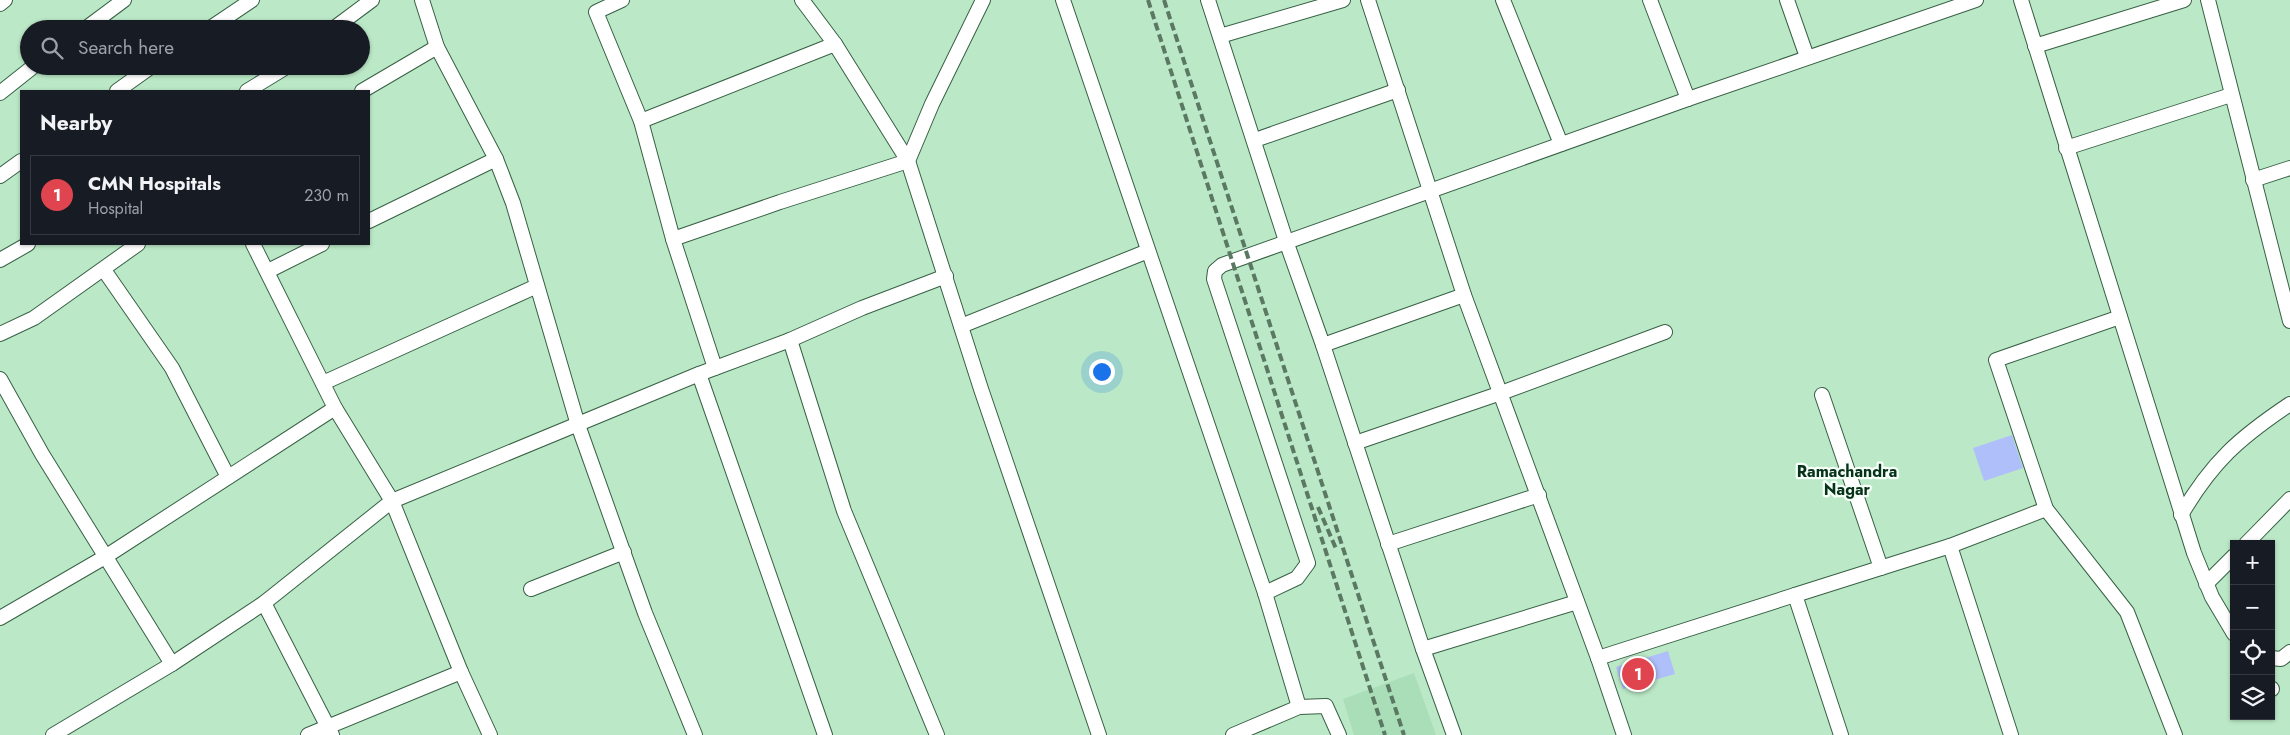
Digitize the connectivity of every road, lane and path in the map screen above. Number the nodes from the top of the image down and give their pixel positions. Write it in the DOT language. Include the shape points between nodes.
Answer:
graph roads {
  1 [pos="5,0"];
  2 [pos="124,0"];
  3 [pos="252,0"];
  4 [pos="372,0"];
  5 [pos="422,0"];
  6 [pos="622,0"];
  7 [pos="802,0"];
  8 [pos="983,0"];
  9 [pos="1063,0"];
  10 [pos="1208,0"];
  11 [pos="1343,0"];
  12 [pos="1368,0"];
  13 [pos="1504,0"];
  14 [pos="1650,0"];
  15 [pos="1787,0"];
  16 [pos="1976,0"];
  17 [pos="2021,0"];
  18 [pos="2184,0"];
  19 [pos="2208,0"];
  20 [pos="0,4"];
  21 [pos="1939,6"];
  22 [pos="97,20"];
  23 [pos="222,20"];
  24 [pos="345,20"];
  25 [pos="1220,36"];
  26 [pos="835,44"];
  27 [pos="2035,46"];
  28 [pos="437,47"];
  29 [pos="1807,58"];
  30 [pos="23,75"];
  31 [pos="139,75"];
  32 [pos="273,75"];
  33 [pos="118,90"];
  34 [pos="249,90"];
  35 [pos="364,90"];
  36 [pos="1398,90"];
  37 [pos="0,93"];
  38 [pos="2231,95"];
  39 [pos="1688,99"];
  40 [pos="640,121"];
  41 [pos="1254,140"];
  42 [pos="1561,144"];
  43 [pos="2066,148"];
  44 [pos="496,159"];
  45 [pos="20,161"];
  46 [pos="908,161"];
  47 [pos="2290,168"];
  48 [pos="0,176"];
  49 [pos="2252,180"];
  50 [pos="1429,190"];
  51 [pos="370,221"];
  52 [pos="673,239"];
  53 [pos="1286,241"];
  54 [pos="26,245"];
  55 [pos="137,245"];
  56 [pos="254,245"];
  57 [pos="320,245"];
  58 [pos="1148,251"];
  59 [pos="0,260"];
  60 [pos="104,270"];
  61 [pos="268,270"];
  62 [pos="946,276"];
  63 [pos="537,286"];
  64 [pos="1464,295"];
  65 [pos="2120,317"];
  66 [pos="2290,321"];
  67 [pos="962,326"];
  68 [pos="1666,332"];
  69 [pos="0,334"];
  70 [pos="790,340"];
  71 [pos="1323,345"];
  72 [pos="715,368"];
  73 [pos="699,374"];
  74 [pos="0,379"];
  75 [pos="323,382"];
  76 [pos="1501,393"];
  77 [pos="1822,394"];
  78 [pos="2290,404"];
  79 [pos="336,408"];
  80 [pos="578,425"];
  81 [pos="1355,443"];
  82 [pos="228,477"];
  83 [pos="1539,495"];
  84 [pos="2290,499"];
  85 [pos="392,501"];
  86 [pos="2046,509"];
  87 [pos="2181,515"];
  88 [pos="2250,540"];
  89 [pos="1388,544"];
  90 [pos="1950,546"];
  91 [pos="624,552"];
  92 [pos="105,557"];
  93 [pos="2230,560"];
  94 [pos="1881,568"];
  95 [pos="2206,584"];
  96 [pos="531,589"];
  97 [pos="1265,593"];
  98 [pos="1795,594"];
  99 [pos="1577,602"];
  100 [pos="264,603"];
  101 [pos="0,618"];
  102 [pos="2232,630"];
  103 [pos="1423,649"];
  104 [pos="2290,652"];
  105 [pos="1598,658"];
  106 [pos="2275,658"];
  107 [pos="172,664"];
  108 [pos="461,672"];
  109 [pos="1299,707"];
  110 [pos="330,730"];
  111 [pos="53,735"];
  112 [pos="308,735"];
  113 [pos="490,735"];
  114 [pos="695,735"];
  115 [pos="826,735"];
  116 [pos="937,735"];
  117 [pos="1099,735"];
  118 [pos="1233,735"];
  119 [pos="1339,735"];
  120 [pos="1454,735"];
  121 [pos="1624,735"];
  122 [pos="1841,735"];
  123 [pos="2011,735"];
  124 [pos="2175,735"];
  1 -- 20 [label="street"];
  2 -- 22 [label="street"];
  3 -- 23 [label="street"];
  4 -- 24 [label="street"];
  5 -- 28 [label="street"];
  6 -- 40 [label="street" via="596,12"];
  7 -- 26 [label="street"];
  8 -- 46 [label="street"];
  9 -- 58 [label="street"];
  10 -- 25 [label="street"];
  11 -- 25 [label="street"];
  12 -- 36 [label="street"];
  13 -- 42 [label="street"];
  14 -- 39 [label="street"];
  15 -- 29 [label="street"];
  16 -- 21 [label="street"];
  17 -- 27 [label="street"];
  18 -- 27 [label="street"];
  19 -- 38 [label="street"];
  21 -- 29 [label="street"];
  25 -- 41 [label="street"];
  26 -- 40 [label="street"];
  26 -- 46 [label="street"];
  27 -- 43 [label="street"];
  28 -- 35 [label="street"];
  28 -- 44 [label="street"];
  29 -- 39 [label="street"];
  30 -- 37 [label="street"];
  31 -- 33 [label="street"];
  32 -- 34 [label="street"];
  36 -- 41 [label="street"];
  36 -- 50 [label="street"];
  38 -- 43 [label="street"];
  38 -- 49 [label="street"];
  39 -- 42 [label="street"];
  40 -- 52 [label="street"];
  41 -- 53 [label="street"];
  42 -- 50 [label="street"];
  43 -- 65 [label="street"];
  44 -- 51 [label="street"];
  44 -- 63 [label="street" via="513,203"];
  45 -- 48 [label="street"];
  46 -- 52 [label="street"];
  46 -- 62 [label="street"];
  47 -- 49 [label="street"];
  49 -- 66 [label="street"];
  50 -- 53 [label="street"];
  50 -- 64 [label="street"];
  52 -- 72 [label="street"];
  53 -- 71 [label="street"];
  53 -- 97 [label="street" via="1222,265 1214,279 1308,563 1297,578"];
  54 -- 59 [label="street"];
  55 -- 60 [label="street"];
  56 -- 61 [label="street"];
  57 -- 61 [label="street"];
  58 -- 67 [label="street"];
  58 -- 97 [label="street"];
  60 -- 69 [label="street" via="34,318"];
  60 -- 82 [label="street" via="172,368"];
  61 -- 75 [label="street"];
  62 -- 67 [label="street"];
  62 -- 70 [label="street"];
  63 -- 75 [label="street"];
  63 -- 80 [label="street"];
  64 -- 71 [label="street"];
  64 -- 76 [label="street"];
  65 -- 86 [label="street" via="1996,360"];
  65 -- 87 [label="street"];
  67 -- 117 [label="street"];
  68 -- 76 [label="street"];
  70 -- 72 [label="street"];
  70 -- 116 [label="street" via="844,511"];
  71 -- 81 [label="street"];
  72 -- 73 [label="street"];
  73 -- 80 [label="street"];
  73 -- 115 [label="street"];
  74 -- 92 [label="street"];
  75 -- 79 [label="street"];
  76 -- 81 [label="street"];
  76 -- 83 [label="street"];
  77 -- 94 [label="street"];
  78 -- 87 [label="street" via="2253,429 2217,462 2199,484"];
  79 -- 82 [label="street"];
  79 -- 85 [label="street"];
  80 -- 85 [label="street"];
  80 -- 91 [label="street"];
  81 -- 89 [label="street"];
  82 -- 92 [label="street"];
  83 -- 89 [label="street"];
  83 -- 99 [label="street"];
  84 -- 88 [label="street"];
  85 -- 100 [label="street"];
  85 -- 108 [label="street"];
  86 -- 90 [label="street"];
  86 -- 124 [label="street" via="2127,612"];
  87 -- 95 [label="street"];
  89 -- 103 [label="street"];
  90 -- 94 [label="street"];
  90 -- 123 [label="street"];
  91 -- 96 [label="street"];
  91 -- 114 [label="street" via="645,614"];
  92 -- 101 [label="street"];
  92 -- 107 [label="street"];
  93 -- 95 [label="street"];
  94 -- 98 [label="street"];
  95 -- 102 [label="street"];
  97 -- 109 [label="street"];
  98 -- 105 [label="street"];
  98 -- 122 [label="street"];
  99 -- 103 [label="street"];
  99 -- 105 [label="street"];
  100 -- 107 [label="street"];
  100 -- 110 [label="street"];
  103 -- 120 [label="street"];
  104 -- 106 [label="street" via="2281,659"];
  105 -- 121 [label="street"];
  107 -- 111 [label="street"];
  108 -- 110 [label="street"];
  108 -- 113 [label="street"];
  109 -- 118 [label="street"];
  109 -- 119 [label="street" via="1326,706"];
  110 -- 112 [label="street"];
}
